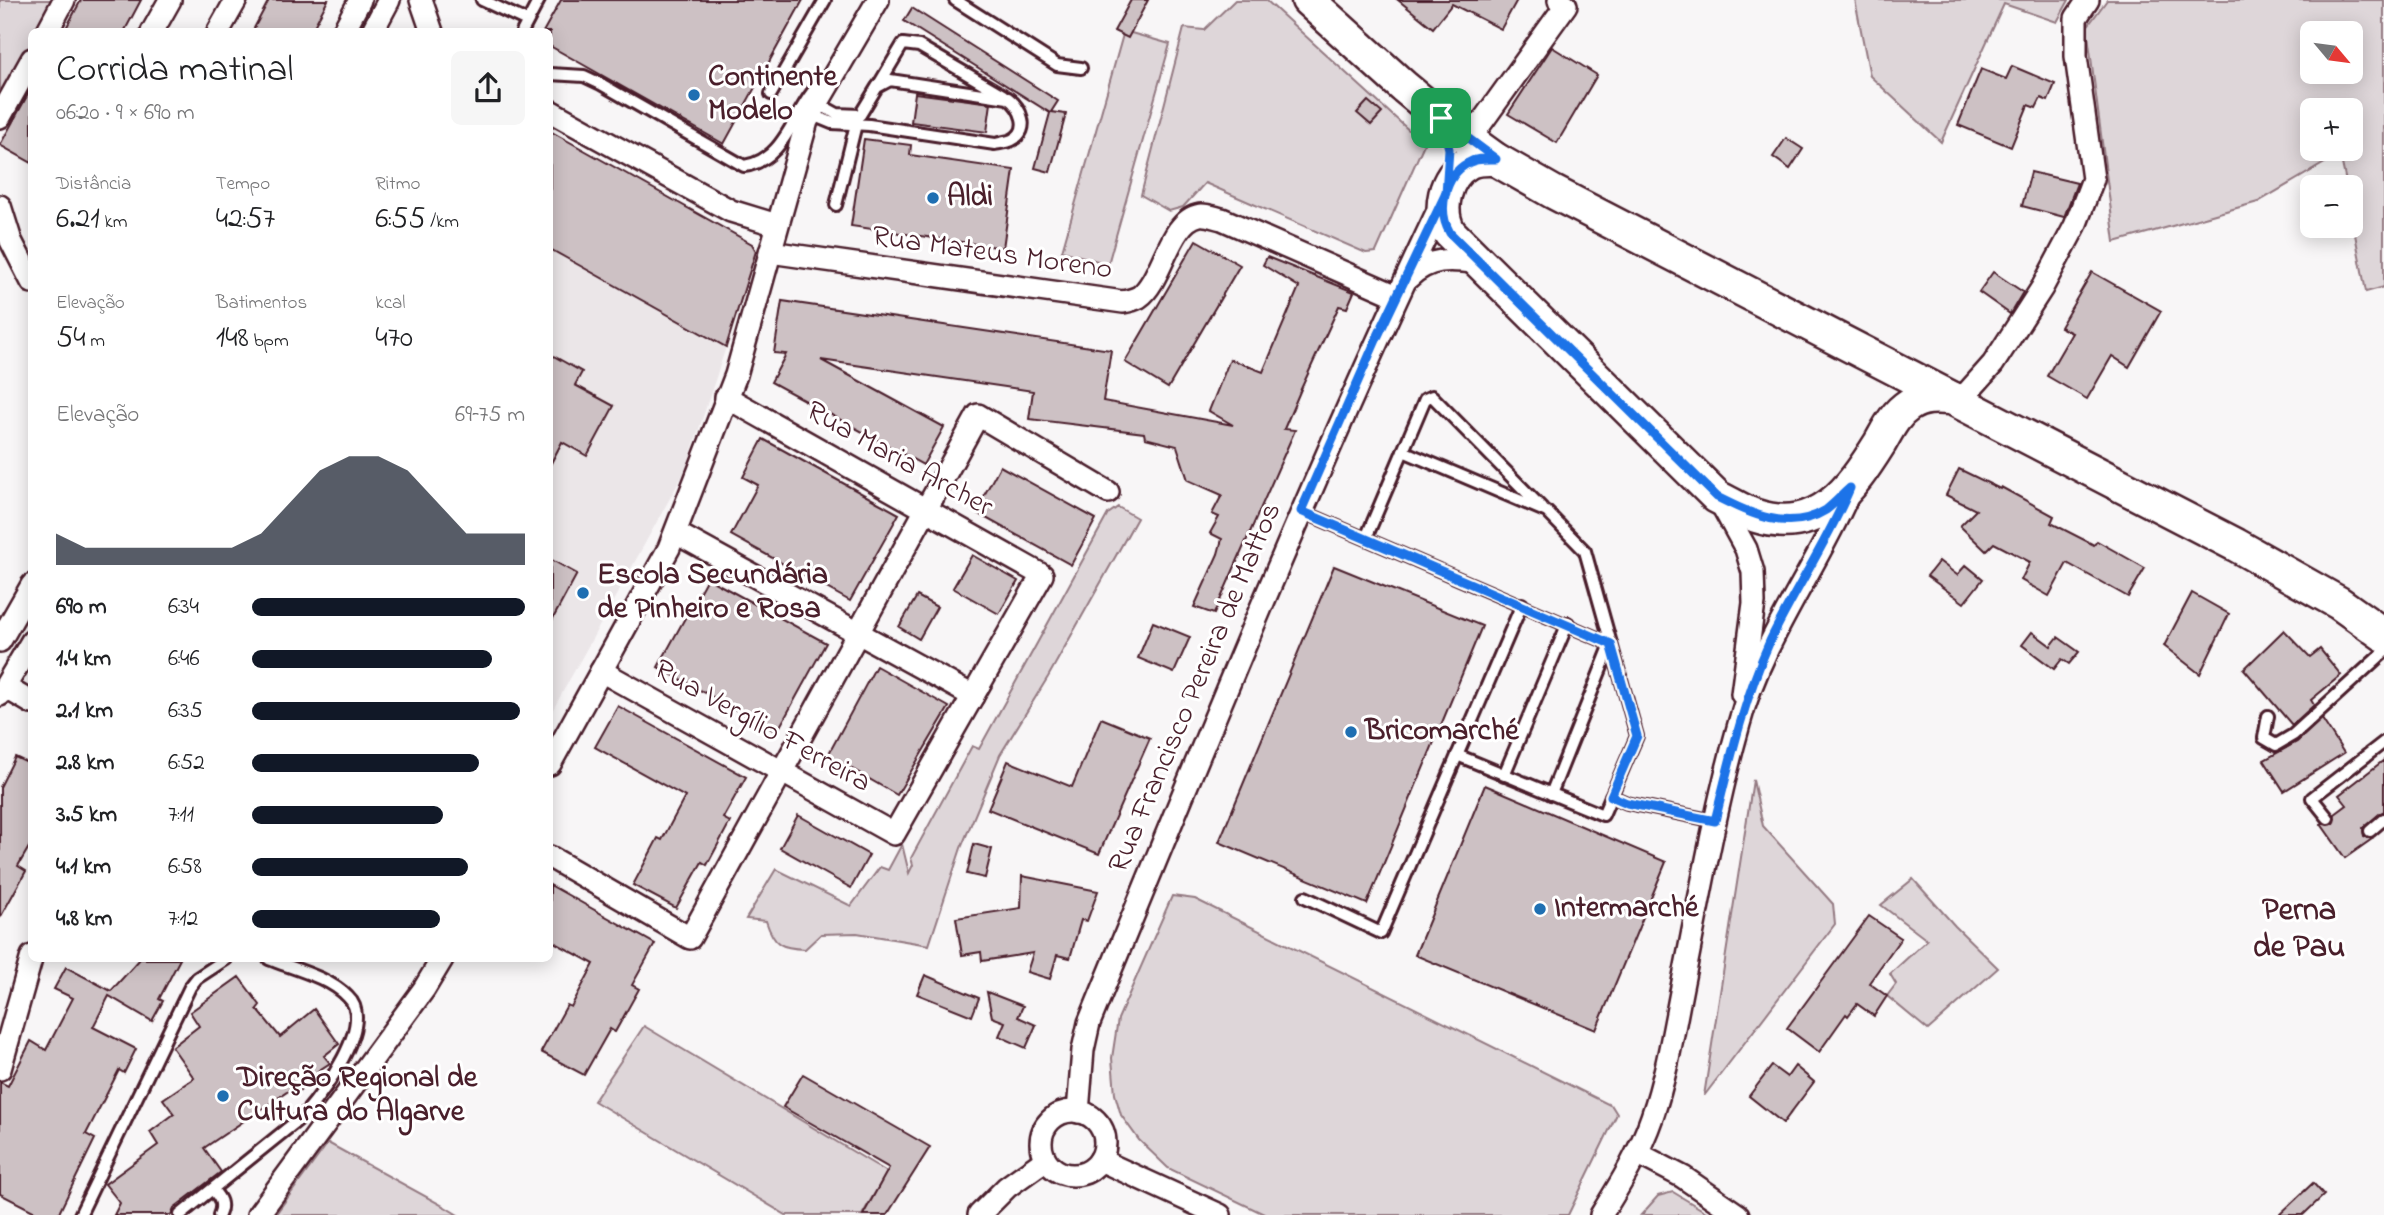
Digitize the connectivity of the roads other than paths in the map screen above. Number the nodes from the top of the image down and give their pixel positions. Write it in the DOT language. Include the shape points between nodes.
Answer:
graph roads {
  1 [pos="64,0"];
  2 [pos="170,0"];
  3 [pos="236,0"];
  4 [pos="360,0"];
  5 [pos="389,0"];
  6 [pos="421,0"];
  7 [pos="482,0"];
  8 [pos="539,0"];
  9 [pos="825,0"];
  10 [pos="878,0"];
  11 [pos="955,0"];
  12 [pos="1308,0"];
  13 [pos="1559,0"];
  14 [pos="2088,0"];
  15 [pos="524,27"];
  16 [pos="49,28"];
  17 [pos="154,28"];
  18 [pos="220,28"];
  19 [pos="345,28"];
  20 [pos="374,28"];
  21 [pos="431,28"];
  22 [pos="28,66"];
  23 [pos="838,68"];
  24 [pos="1081,68"];
  25 [pos="553,74"];
  26 [pos="877,87"];
  27 [pos="771,94"];
  28 [pos="1008,98"];
  29 [pos="814,109"];
  30 [pos="553,113"];
  31 [pos="0,117"];
  32 [pos="1441,118"];
  33 [pos="857,120"];
  34 [pos="1469,140"];
  35 [pos="1496,159"];
  36 [pos="1444,197"];
  37 [pos="836,205"];
  38 [pos="0,206"];
  39 [pos="777,225"];
  40 [pos="770,252"];
  41 [pos="27,254"];
  42 [pos="1479,262"];
  43 [pos="1401,289"];
  44 [pos="1886,364"];
  45 [pos="726,397"];
  46 [pos="1955,400"];
  47 [pos="1897,415"];
  48 [pos="1403,451"];
  49 [pos="1850,488"];
  50 [pos="1108,492"];
  51 [pos="1717,497"];
  52 [pos="928,510"];
  53 [pos="1301,511"];
  54 [pos="1547,512"];
  55 [pos="676,533"];
  56 [pos="1366,538"];
  57 [pos="28,592"];
  58 [pos="1522,604"];
  59 [pos="1568,624"];
  60 [pos="859,633"];
  61 [pos="2384,635"];
  62 [pos="0,641"];
  63 [pos="1611,644"];
  64 [pos="28,648"];
  65 [pos="2384,652"];
  66 [pos="601,671"];
  67 [pos="2,691"];
  68 [pos="973,696"];
  69 [pos="28,701"];
  70 [pos="2268,716"];
  71 [pos="1739,721"];
  72 [pos="2384,741"];
  73 [pos="1457,755"];
  74 [pos="553,759"];
  75 [pos="783,773"];
  76 [pos="1504,775"];
  77 [pos="1551,794"];
  78 [pos="1611,796"];
  79 [pos="2328,818"];
  80 [pos="2384,820"];
  81 [pos="1715,821"];
  82 [pos="2370,831"];
  83 [pos="553,860"];
  84 [pos="1305,897"];
  85 [pos="30,962"];
  86 [pos="221,962"];
  87 [pos="276,962"];
  88 [pos="440,962"];
  89 [pos="0,1069"];
  90 [pos="1079,1112"];
  91 [pos="1637,1153"];
  92 [pos="1045,1160"];
  93 [pos="1100,1160"];
  94 [pos="213,1190"];
  95 [pos="80,1215"];
  96 [pos="180,1215"];
  97 [pos="219,1215"];
  98 [pos="258,1215"];
  99 [pos="979,1215"];
  100 [pos="1220,1215"];
  101 [pos="1601,1215"];
  102 [pos="1738,1215"];
  1 -- 16 [label="street"];
  2 -- 17 [label="street"];
  3 -- 18 [label="street"];
  4 -- 19 [label="street"];
  5 -- 20 [label="street"];
  6 -- 21 [label="street"];
  7 -- 15 [label="lane"];
  8 -- 15 [label="lane"];
  9 -- 27 [label="lane"];
  10 -- 23 [label="street"];
  11 -- 24 [label="lane" via="1057,65"];
  12 -- 32 [label="main road"];
  13 -- 34 [label="street" via="1566,5"];
  14 -- 46 [label="street" via="2076,18 2076,43 2093,179 2075,226 2042,288 1993,364"];
  22 -- 31 [label="street"];
  23 -- 25 [label="lane" via="806,97 781,144 766,159 744,166 601,84 584,76"];
  23 -- 29 [label="street"];
  26 -- 28 [label="lane" via="890,80"];
  26 -- 28 [label="lane" via="903,44 919,46"];
  26 -- 33 [label="lane"];
  28 -- 33 [label="lane" via="1023,115 1019,134 995,144"];
  29 -- 33 [label="lane"];
  29 -- 39 [label="street"];
  30 -- 39 [label="street" via="731,211"];
  32 -- 34 [label="main road"];
  32 -- 36 [label="main road" via="1449,149"];
  33 -- 37 [label="lane"];
  34 -- 35 [label="main road"];
  35 -- 36 [label="main road" via="1480,159 1462,167"];
  35 -- 44 [label="main road"];
  36 -- 42 [label="main road" via="1445,225"];
  36 -- 43 [label="street, Rua Francisco Pereira de Mattos"];
  38 -- 41 [label="street" via="10,241"];
  39 -- 40 [label="street"];
  40 -- 43 [label="street, Rua Mateus Moreno" via="1123,302 1148,287 1182,227 1201,215 1222,219"];
  40 -- 45 [label="street"];
  42 -- 43 [label="street" via="1433,260 1418,267"];
  42 -- 51 [label="main road"];
  43 -- 53 [label="street, Rua Francisco Pereira de Mattos"];
  44 -- 46 [label="main road"];
  44 -- 47 [label="main road" via="1898,397"];
  45 -- 52 [label="street, Rua Maria Archer"];
  45 -- 55 [label="street"];
  46 -- 47 [label="main road" via="1921,398"];
  46 -- 61 [label="main road" via="2293,576"];
  47 -- 49 [label="main road"];
  48 -- 54 [label="lane"];
  48 -- 54 [label="lane" via="1425,399 1432,396"];
  48 -- 56 [label="lane"];
  49 -- 51 [label="main road" via="1825,510 1778,521"];
  49 -- 71 [label="street" via="1832,531 1771,640"];
  50 -- 52 [label="street" via="978,415"];
  51 -- 71 [label="street" via="1746,548 1753,572 1754,603"];
  52 -- 60 [label="street"];
  52 -- 68 [label="street, Rua Maria Archer" via="1042,575"];
  53 -- 56 [label="lane"];
  53 -- 90 [label="street, Rua Francisco Pereira de Mattos" via="1090,1023 1083,1050"];
  54 -- 63 [label="lane" via="1585,551"];
  55 -- 60 [label="street"];
  55 -- 66 [label="street"];
  56 -- 58 [label="lane"];
  57 -- 62 [label="street"];
  58 -- 59 [label="lane"];
  58 -- 73 [label="lane"];
  59 -- 63 [label="lane"];
  59 -- 76 [label="lane"];
  60 -- 68 [label="street"];
  60 -- 75 [label="street"];
  63 -- 77 [label="lane"];
  63 -- 78 [label="lane" via="1637,736"];
  64 -- 67 [label="street"];
  65 -- 70 [label="lane" via="2293,735 2276,745 2264,738"];
  66 -- 74 [label="street"];
  66 -- 75 [label="street, Rua Vergílio Ferreira"];
  67 -- 69 [label="street"];
  68 -- 75 [label="street, Rua Vergílio Ferreira" via="894,834"];
  71 -- 81 [label="street"];
  72 -- 79 [label="lane" via="2312,798"];
  73 -- 76 [label="lane"];
  73 -- 84 [label="lane" via="1381,933"];
  75 -- 83 [label="street" via="690,938"];
  76 -- 77 [label="lane"];
  77 -- 78 [label="lane" via="1603,815"];
  78 -- 81 [label="lane"];
  80 -- 82 [label="lane"];
  81 -- 91 [label="street" via="1669,1049 1653,1114"];
  85 -- 89 [label="street"];
  86 -- 95 [label="lane" via="190,988"];
  87 -- 94 [label="lane" via="346,994 355,1006 356,1028 312,1105"];
  88 -- 98 [label="street"];
  90 -- 92 [label="street" via="1050,1121 1041,1140"];
  90 -- 93 [label="street" via="1102,1130"];
  91 -- 101 [label="street"];
  91 -- 102 [label="street" via="1683,1177"];
  92 -- 93 [label="street" via="1072,1176 1093,1169"];
  92 -- 99 [label="street" via="1007,1187"];
  93 -- 100 [label="street"];
  94 -- 96 [label="lane"];
  94 -- 97 [label="lane" via="220,1199"];
}
